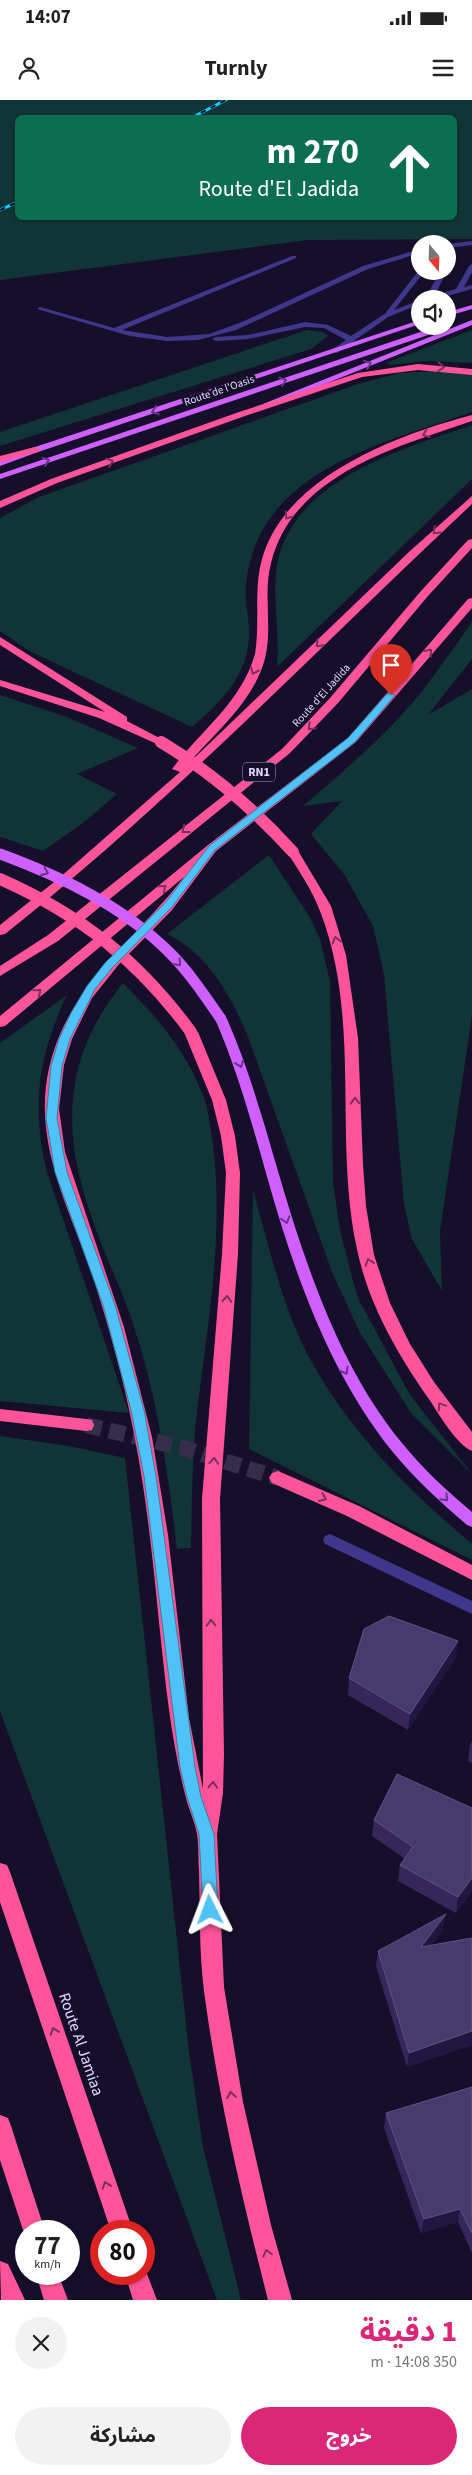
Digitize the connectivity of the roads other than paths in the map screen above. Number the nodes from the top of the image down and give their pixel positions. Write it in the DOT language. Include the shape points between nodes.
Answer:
graph roads {
  1 [pos="472,244"];
  2 [pos="456,245"];
  3 [pos="411,254"];
  4 [pos="294,257"];
  5 [pos="472,266"];
  6 [pos="415,280"];
  7 [pos="472,287"];
  8 [pos="459,290"];
  9 [pos="456,291"];
  10 [pos="411,306"];
  11 [pos="472,307"];
  12 [pos="40,308"];
  13 [pos="456,312"];
  14 [pos="386,316"];
  15 [pos="472,320"];
  16 [pos="456,324"];
  17 [pos="411,325"];
  18 [pos="115,330"];
  19 [pos="420,335"];
  20 [pos="186,339"];
  21 [pos="350,339"];
  22 [pos="334,351"];
  23 [pos="472,372"];
  24 [pos="242,414"];
  25 [pos="472,418"];
  26 [pos="35,450"];
  27 [pos="0,459"];
  28 [pos="0,464"];
  29 [pos="0,477"];
  30 [pos="472,498"];
  31 [pos="0,505"];
  32 [pos="472,542"];
  33 [pos="471,603"];
  34 [pos="0,640"];
  35 [pos="0,683"];
  36 [pos="137,729"];
  37 [pos="151,806"];
  38 [pos="212,848"];
  39 [pos="0,854"];
  40 [pos="0,879"];
  41 [pos="0,931"];
  42 [pos="0,972"];
  43 [pos="0,1023"];
  44 [pos="0,1415"];
  45 [pos="86,1425"];
  46 [pos="472,1444"];
  47 [pos="278,1478"];
  48 [pos="472,1521"];
  49 [pos="330,1540"];
  50 [pos="472,1573"];
  51 [pos="472,1608"];
  52 [pos="207,1834"];
  53 [pos="0,1872"];
  54 [pos="0,2126"];
  55 [pos="30,2220"];
  56 [pos="118,2220"];
  57 [pos="0,2272"];
  58 [pos="51,2285"];
  59 [pos="140,2285"];
  60 [pos="13,2300"];
  61 [pos="56,2300"];
  62 [pos="145,2300"];
  63 [pos="280,2300"];
  1 -- 2 [label="lane"];
  3 -- 20 [label="lane" via="369,267 229,331"];
  4 -- 18 [label="lane"];
  5 -- 8 [label="lane"];
  6 -- 14 [label="lane"];
  7 -- 8 [label="lane"];
  8 -- 9 [label="lane"];
  10 -- 14 [label="lane"];
  11 -- 13 [label="main road"];
  12 -- 18 [label="lane"];
  14 -- 21 [label="lane"];
  15 -- 16 [label="main road, Route de l'Oasis"];
  24 -- 15 [label="main road, one-way"];
  17 -- 22 [label="main road, Route de l'Oasis"];
  18 -- 20 [label="lane" via="148,337"];
  29 -- 19 [label="main road, Route de l'Oasis, one-way"];
  20 -- 21 [label="lane" via="243,338 310,324 331,327"];
  21 -- 22 [label="lane"];
  22 -- 26 [label="main road, Route de l'Oasis, one-way"];
  24 -- 23 [label="highway, one-way" via="380,371 433,367"];
  31 -- 24 [label="highway, one-way" via="54,481"];
  25 -- 37 [label="highway, one-way" via="359,461 299,501 279,529 266,560 263,592 265,628 256,668 233,708 182,765"];
  26 -- 27 [label="highway"];
  26 -- 28 [label="main road, Route de l'Oasis"];
  30 -- 37 [label="highway, one-way" via="366,597 260,705"];
  32 -- 42 [label="highway, Route d'El Jadida / RN1, one-way" via="435,579 315,723 286,750 53,938"];
  38 -- 33 [label="highway, RN1, one-way" via="352,740"];
  34 -- 36 [label="highway" via="111,709"];
  35 -- 36 [label="highway"];
  46 -- 36 [label="highway, one-way, bridge" via="444,1411 409,1357 383,1305 364,1249 358,1198 352,1034 346,979 328,913 293,852 238,795 196,762"];
  37 -- 41 [label="highway"];
  43 -- 38 [label="highway, RN1, one-way"];
  38 -- 52 [label="highway" via="168,905 108,965 91,988 76,1013 62,1048 52,1092 52,1118 61,1172 109,1305 138,1410 188,1767"];
  39 -- 48 [label="main road, one-way, bridge" via="64,880 103,901 138,925 196,983 221,1019 249,1088 292,1237 328,1337 344,1369 395,1444 419,1472"];
  52 -- 40 [label="highway, one-way, bridge" via="214,1754 211,1499 229,1273 233,1173 228,1136 219,1100 190,1032 154,982 106,939 50,903"];
  44 -- 45 [label="highway"];
  47 -- 50 [label="highway, one-way" via="354,1511"];
  49 -- 51 [label="lane"];
  63 -- 52 [label="highway, one-way" via="232,2102 214,1987"];
  56 -- 53 [label="highway, Route Al Jamiaa, one-way"];
  54 -- 55 [label="highway"];
  57 -- 60 [label="highway"];
  58 -- 61 [label="highway"];
  59 -- 62 [label="highway"];
}
